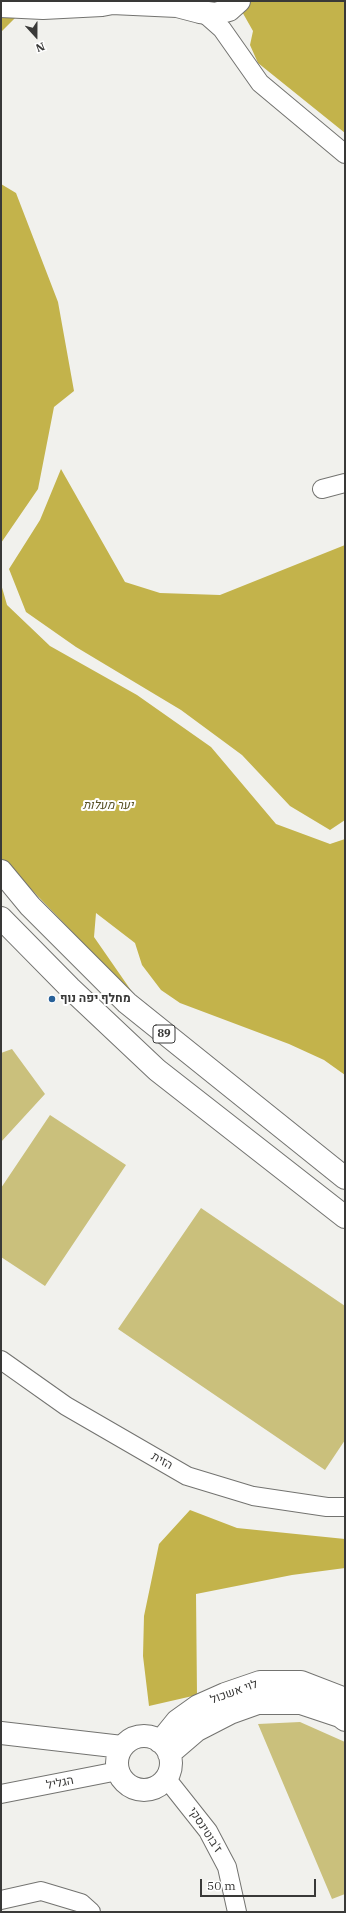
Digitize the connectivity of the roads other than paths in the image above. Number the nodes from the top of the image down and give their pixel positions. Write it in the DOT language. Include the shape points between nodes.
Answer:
graph roads {
  1 [pos="239,1"];
  2 [pos="117,2"];
  3 [pos="1,6"];
  4 [pos="197,9"];
  5 [pos="244,60"];
  6 [pos="345,154"];
  7 [pos="345,483"];
  8 [pos="322,489"];
  9 [pos="1,871"];
  10 [pos="1,918"];
  11 [pos="345,1178"];
  12 [pos="345,1217"];
  13 [pos="1,1360"];
  14 [pos="345,1507"];
  15 [pos="345,1699"];
  16 [pos="345,1720"];
  17 [pos="1,1733"];
  18 [pos="122,1747"];
  19 [pos="164,1748"];
  20 [pos="118,1771"];
  21 [pos="166,1778"];
  22 [pos="1,1794"];
  23 [pos="1,1900"];
  24 [pos="91,1912"];
  25 [pos="237,1912"];
  1 -- 4 [label="main road" via="225,12 214,14"];
  1 -- 5 [label="street" via="233,27"];
  2 -- 3 [label="main road" via="43,8"];
  2 -- 4 [label="main road"];
  4 -- 5 [label="street" via="222,29"];
  5 -- 6 [label="street" via="266,88"];
  7 -- 8 [label="street"];
  9 -- 11 [label="main road, 89" via="30,906 127,1003"];
  10 -- 12 [label="main road, 89" via="157,1070"];
  13 -- 14 [label="street, הזית" via="66,1406 187,1476 253,1496 327,1507"];
  15 -- 19 [label="main road, לוי אשכול" via="301,1682 260,1682 198,1706 177,1721"];
  16 -- 19 [label="main road, לוי אשכול" via="302,1703 258,1704 230,1713"];
  17 -- 18 [label="main road"];
  18 -- 19 [label="main road" via="128,1741 144,1736 152,1738"];
  18 -- 20 [label="main road" via="118,1755"];
  19 -- 21 [label="main road" via="170,1762"];
  20 -- 21 [label="main road" via="128,1784 144,1790 156,1786"];
  20 -- 22 [label="street, הגליל"];
  21 -- 25 [label="street, ז'בוטינסקי" via="208,1831 227,1867"];
  23 -- 24 [label="street" via="41,1891 82,1903"];
}
